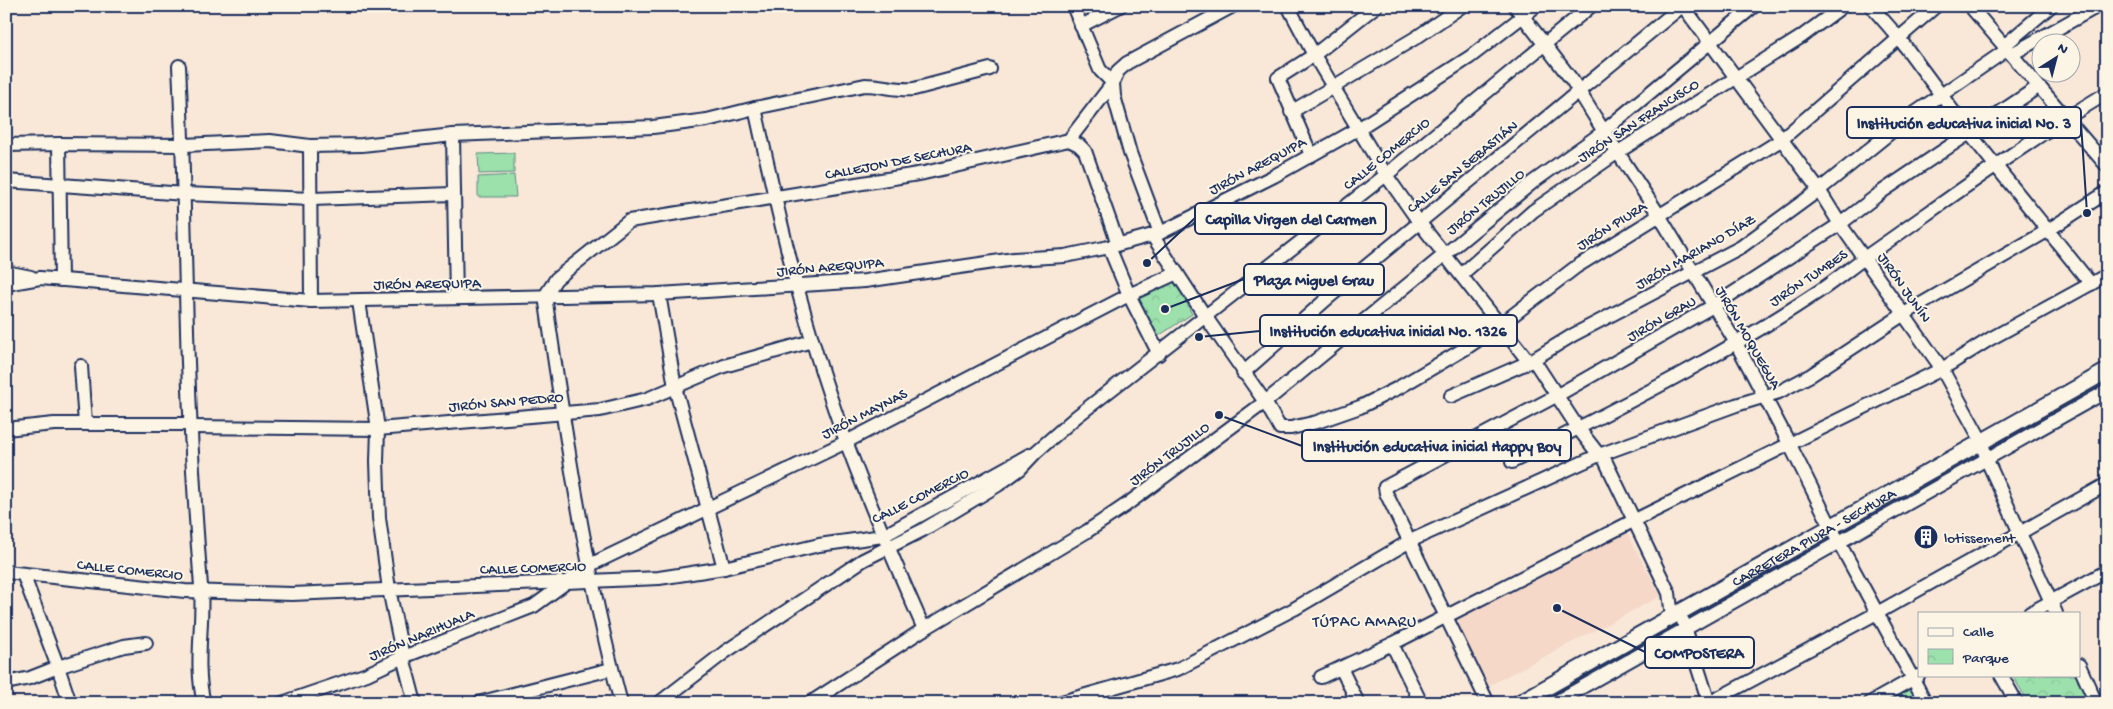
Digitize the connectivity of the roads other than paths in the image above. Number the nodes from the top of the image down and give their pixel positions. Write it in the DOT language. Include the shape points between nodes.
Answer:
graph roads {
  1 [pos="1073,6"];
  2 [pos="1120,6"];
  3 [pos="1288,6"];
  4 [pos="1376,6"];
  5 [pos="1462,6"];
  6 [pos="1515,6"];
  7 [pos="1536,6"];
  8 [pos="1591,6"];
  9 [pos="1683,6"];
  10 [pos="1754,6"];
  11 [pos="1843,6"];
  12 [pos="1871,6"];
  13 [pos="1936,6"];
  14 [pos="1970,6"];
  15 [pos="2051,6"];
  16 [pos="2098,6"];
  17 [pos="1229,7"];
  18 [pos="1523,17"];
  19 [pos="1081,26"];
  20 [pos="1900,38"];
  21 [pos="1712,43"];
  22 [pos="1544,44"];
  23 [pos="2008,50"];
  24 [pos="1314,55"];
  25 [pos="179,66"];
  26 [pos="990,69"];
  27 [pos="1736,76"];
  28 [pos="1113,83"];
  29 [pos="1333,86"];
  30 [pos="2038,87"];
  31 [pos="1579,91"];
  32 [pos="2107,93"];
  33 [pos="1941,97"];
  34 [pos="755,108"];
  35 [pos="1291,112"];
  36 [pos="2065,118"];
  37 [pos="1358,128"];
  38 [pos="1603,130"];
  39 [pos="1970,134"];
  40 [pos="453,135"];
  41 [pos="1068,140"];
  42 [pos="1781,140"];
  43 [pos="58,144"];
  44 [pos="6,145"];
  45 [pos="184,145"];
  46 [pos="310,146"];
  47 [pos="1618,152"];
  48 [pos="1311,155"];
  49 [pos="1996,166"];
  50 [pos="2107,166"];
  51 [pos="1386,175"];
  52 [pos="6,180"];
  53 [pos="59,184"];
  54 [pos="1819,190"];
  55 [pos="2107,192"];
  56 [pos="185,194"];
  57 [pos="453,194"];
  58 [pos="776,198"];
  59 [pos="312,199"];
  60 [pos="1659,215"];
  61 [pos="1419,222"];
  62 [pos="1840,224"];
  63 [pos="2047,231"];
  64 [pos="1156,234"];
  65 [pos="1113,246"];
  66 [pos="1445,254"];
  67 [pos="1865,258"];
  68 [pos="6,272"];
  69 [pos="1177,273"];
  70 [pos="1694,273"];
  71 [pos="1462,274"];
  72 [pos="2107,274"];
  73 [pos="40,278"];
  74 [pos="61,280"];
  75 [pos="6,284"];
  76 [pos="2091,284"];
  77 [pos="797,286"];
  78 [pos="186,291"];
  79 [pos="659,294"];
  80 [pos="1129,295"];
  81 [pos="545,296"];
  82 [pos="456,298"];
  83 [pos="359,300"];
  84 [pos="311,301"];
  85 [pos="1713,306"];
  86 [pos="1904,314"];
  87 [pos="1205,316"];
  88 [pos="1500,325"];
  89 [pos="812,341"];
  90 [pos="1736,343"];
  91 [pos="1159,354"];
  92 [pos="1531,360"];
  93 [pos="81,366"];
  94 [pos="1942,369"];
  95 [pos="1243,373"];
  96 [pos="2106,374"];
  97 [pos="675,387"];
  98 [pos="2107,391"];
  99 [pos="1451,396"];
  100 [pos="1556,396"];
  101 [pos="1765,396"];
  102 [pos="1265,402"];
  103 [pos="562,412"];
  104 [pos="85,424"];
  105 [pos="190,426"];
  106 [pos="1578,428"];
  107 [pos="6,429"];
  108 [pos="378,429"];
  109 [pos="846,442"];
  110 [pos="1982,442"];
  111 [pos="1790,445"];
  112 [pos="1036,452"];
  113 [pos="1601,454"];
  114 [pos="1986,458"];
  115 [pos="1512,462"];
  116 [pos="2107,484"];
  117 [pos="709,509"];
  118 [pos="1635,520"];
  119 [pos="1831,527"];
  120 [pos="2019,533"];
  121 [pos="883,536"];
  122 [pos="1410,541"];
  123 [pos="1839,542"];
  124 [pos="889,548"];
  125 [pos="590,565"];
  126 [pos="724,568"];
  127 [pos="2107,571"];
  128 [pos="6,572"];
  129 [pos="23,574"];
  130 [pos="566,581"];
  131 [pos="593,581"];
  132 [pos="389,589"];
  133 [pos="201,592"];
  134 [pos="2053,607"];
  135 [pos="1679,612"];
  136 [pos="2034,612"];
  137 [pos="1877,613"];
  138 [pos="1447,617"];
  139 [pos="924,628"];
  140 [pos="1685,628"];
  141 [pos="146,643"];
  142 [pos="1392,644"];
  143 [pos="403,657"];
  144 [pos="58,667"];
  145 [pos="2080,667"];
  146 [pos="1341,668"];
  147 [pos="612,669"];
  148 [pos="2002,676"];
  149 [pos="1321,677"];
  150 [pos="1916,677"];
  151 [pos="6,683"];
  152 [pos="812,702"];
  153 [pos="1522,702"];
  154 [pos="70,703"];
  155 [pos="204,703"];
  156 [pos="282,703"];
  157 [pos="415,703"];
  158 [pos="478,703"];
  159 [pos="621,703"];
  160 [pos="660,703"];
  161 [pos="1058,703"];
  162 [pos="1358,703"];
  163 [pos="1421,703"];
  164 [pos="1488,703"];
  165 [pos="1554,703"];
  166 [pos="1870,703"];
  167 [pos="1926,703"];
  168 [pos="2017,703"];
  169 [pos="2096,703"];
  1 -- 19 [label="street"];
  2 -- 19 [label="street"];
  3 -- 24 [label="street"];
  4 -- 24 [label="street"];
  5 -- 29 [label="street" via="1417,37"];
  6 -- 18 [label="street, JIRÓN MOQUEGUA"];
  7 -- 18 [label="street, JIRÓN AREQUIPA"];
  8 -- 22 [label="street, CALLE COMERCIO"];
  9 -- 21 [label="street, JIRÓN JUNÍN"];
  9 -- 31 [label="street, CALLE SAN SEBASTIÁN"];
  10 -- 21 [label="street, JIRÓN TRUJILLO"];
  11 -- 27 [label="street, JIRÓN SAN FRANCISCO" via="1801,37"];
  12 -- 20 [label="street"];
  13 -- 20 [label="street, JIRÓN PIURA"];
  14 -- 23 [label="street"];
  15 -- 23 [label="street, JIRÓN MARIANO DÍAZ"];
  16 -- 23 [label="street"];
  17 -- 28 [label="street" via="1127,63"];
  18 -- 22 [label="street, JIRÓN MOQUEGUA"];
  18 -- 37 [label="street, JIRÓN AREQUIPA" via="1470,57"];
  19 -- 28 [label="street" via="1100,70"];
  20 -- 33 [label="street"];
  20 -- 42 [label="street, JIRÓN PIURA"];
  21 -- 27 [label="street, JIRÓN JUNÍN"];
  21 -- 38 [label="street, JIRÓN TRUJILLO"];
  22 -- 31 [label="street, JIRÓN MOQUEGUA"];
  22 -- 51 [label="street, CALLE COMERCIO"];
  23 -- 30 [label="street"];
  23 -- 33 [label="street, JIRÓN MARIANO DÍAZ"];
  24 -- 29 [label="street"];
  24 -- 35 [label="street" via="1278,78"];
  25 -- 45 [label="street"];
  26 -- 34 [label="street" via="914,89 865,85"];
  27 -- 42 [label="street, JIRÓN JUNÍN"];
  27 -- 47 [label="street, JIRÓN SAN FRANCISCO"];
  28 -- 41 [label="street"];
  28 -- 64 [label="street" via="1130,153"];
  29 -- 35 [label="street"];
  29 -- 37 [label="street"];
  30 -- 36 [label="street"];
  30 -- 39 [label="street, JIRÓN GRAU"];
  31 -- 38 [label="street, JIRÓN MOQUEGUA"];
  31 -- 61 [label="street, CALLE SAN SEBASTIÁN"];
  32 -- 36 [label="street, JIRÓN TUMBES"];
  33 -- 39 [label="street"];
  33 -- 54 [label="street, JIRÓN MARIANO DÍAZ" via="1912,115"];
  34 -- 40 [label="street" via="707,120 653,127"];
  34 -- 58 [label="street"];
  35 -- 48 [label="street"];
  36 -- 49 [label="street, JIRÓN TUMBES"];
  36 -- 50 [label="street"];
  37 -- 48 [label="street, JIRÓN AREQUIPA"];
  37 -- 51 [label="street"];
  38 -- 47 [label="street, JIRÓN MOQUEGUA"];
  38 -- 66 [label="street, JIRÓN TRUJILLO"];
  39 -- 49 [label="street"];
  39 -- 62 [label="street, JIRÓN GRAU"];
  40 -- 46 [label="street" via="362,145"];
  40 -- 57 [label="street"];
  41 -- 58 [label="street, CALLEJON DE SECHURA" via="924,174"];
  41 -- 65 [label="street" via="1085,151"];
  42 -- 54 [label="street, JIRÓN JUNÍN"];
  42 -- 60 [label="street, JIRÓN PIURA"];
  43 -- 44 [label="street"];
  43 -- 45 [label="street"];
  43 -- 53 [label="street"];
  45 -- 46 [label="street" via="270,141"];
  45 -- 56 [label="street"];
  46 -- 59 [label="street"];
  47 -- 60 [label="street, JIRÓN MOQUEGUA"];
  47 -- 71 [label="street, JIRÓN SAN FRANCISCO" via="1533,210"];
  48 -- 64 [label="street, JIRÓN AREQUIPA"];
  49 -- 63 [label="street"];
  49 -- 67 [label="street, JIRÓN TUMBES"];
  51 -- 61 [label="street"];
  51 -- 87 [label="street, CALLE COMERCIO"];
  52 -- 53 [label="street"];
  53 -- 56 [label="street"];
  53 -- 74 [label="street"];
  54 -- 62 [label="street, JIRÓN JUNÍN"];
  54 -- 70 [label="street, JIRÓN MARIANO DÍAZ" via="1741,247"];
  55 -- 63 [label="street"];
  56 -- 59 [label="street"];
  56 -- 78 [label="street"];
  57 -- 59 [label="street"];
  57 -- 82 [label="street"];
  58 -- 77 [label="street"];
  58 -- 81 [label="street, CALLEJON DE SECHURA" via="629,221 556,279"];
  59 -- 84 [label="street"];
  60 -- 70 [label="street, JIRÓN MOQUEGUA"];
  60 -- 88 [label="street, JIRÓN PIURA" via="1576,267"];
  61 -- 66 [label="street"];
  61 -- 95 [label="street, CALLE SAN SEBASTIÁN"];
  62 -- 67 [label="street, JIRÓN JUNÍN"];
  62 -- 85 [label="street, JIRÓN GRAU"];
  63 -- 76 [label="street"];
  63 -- 86 [label="street"];
  64 -- 65 [label="street, JIRÓN AREQUIPA"];
  64 -- 69 [label="street"];
  65 -- 77 [label="street, JIRÓN AREQUIPA" via="1065,256 1014,259 865,281"];
  65 -- 80 [label="street"];
  66 -- 71 [label="street"];
  66 -- 102 [label="street, JIRÓN TRUJILLO"];
  67 -- 86 [label="street, JIRÓN JUNÍN"];
  67 -- 90 [label="street, JIRÓN TUMBES" via="1818,292"];
  68 -- 73 [label="street"];
  69 -- 80 [label="street, JIRÓN MAYNAS"];
  69 -- 87 [label="street"];
  70 -- 85 [label="street, JIRÓN MOQUEGUA"];
  70 -- 92 [label="street, JIRÓN MARIANO DÍAZ"];
  71 -- 88 [label="street"];
  72 -- 76 [label="street"];
  73 -- 74 [label="street, JIRÓN AREQUIPA"];
  73 -- 75 [label="street"];
  74 -- 78 [label="street, JIRÓN AREQUIPA"];
  76 -- 94 [label="street"];
  77 -- 79 [label="street, JIRÓN AREQUIPA"];
  77 -- 89 [label="street"];
  78 -- 84 [label="street, JIRÓN AREQUIPA"];
  78 -- 105 [label="street"];
  79 -- 81 [label="street, JIRÓN AREQUIPA"];
  79 -- 97 [label="street"];
  80 -- 91 [label="street"];
  80 -- 109 [label="street, JIRÓN MAYNAS"];
  81 -- 82 [label="street, JIRÓN AREQUIPA"];
  81 -- 103 [label="street"];
  82 -- 83 [label="street, JIRÓN AREQUIPA"];
  83 -- 84 [label="street, JIRÓN AREQUIPA"];
  83 -- 108 [label="street"];
  85 -- 90 [label="street, JIRÓN MOQUEGUA"];
  85 -- 100 [label="street, JIRÓN GRAU"];
  86 -- 94 [label="street, JIRÓN JUNÍN"];
  86 -- 101 [label="street" via="1811,376"];
  87 -- 91 [label="street, CALLE COMERCIO"];
  87 -- 95 [label="street"];
  88 -- 92 [label="street"];
  88 -- 102 [label="street, JIRÓN PIURA" via="1398,388 1360,407 1308,424 1280,428"];
  89 -- 97 [label="street, JIRÓN SAN PEDRO" via="724,366"];
  89 -- 109 [label="street"];
  90 -- 101 [label="street, JIRÓN MOQUEGUA"];
  90 -- 106 [label="street, JIRÓN TUMBES"];
  91 -- 112 [label="street, CALLE COMERCIO"];
  92 -- 99 [label="street, JIRÓN MARIANO DÍAZ"];
  92 -- 100 [label="street"];
  93 -- 104 [label="street"];
  94 -- 110 [label="street, JIRÓN JUNÍN"];
  94 -- 111 [label="street"];
  95 -- 102 [label="street"];
  96 -- 110 [label="main road, CARRETERA PIURA - SECHURA"];
  97 -- 103 [label="street, JIRÓN SAN PEDRO" via="647,399 600,410"];
  97 -- 117 [label="street"];
  98 -- 114 [label="street"];
  100 -- 106 [label="street"];
  100 -- 122 [label="street, JIRÓN GRAU" via="1385,487"];
  101 -- 111 [label="street, JIRÓN MOQUEGUA"];
  101 -- 113 [label="street"];
  102 -- 139 [label="street, JIRÓN TRUJILLO" via="1086,532"];
  103 -- 108 [label="street, JIRÓN SAN PEDRO"];
  103 -- 125 [label="street"];
  104 -- 105 [label="street, JIRÓN SAN PEDRO"];
  104 -- 107 [label="street, JIRÓN SAN PEDRO"];
  105 -- 108 [label="street, JIRÓN SAN PEDRO"];
  105 -- 133 [label="street"];
  106 -- 113 [label="street"];
  106 -- 115 [label="street, JIRÓN TUMBES"];
  108 -- 132 [label="street" via="379,518"];
  109 -- 117 [label="street, JIRÓN MAYNAS"];
  109 -- 121 [label="street"];
  110 -- 114 [label="street, JIRÓN JUNÍN"];
  110 -- 119 [label="main road, CARRETERA PIURA - SECHURA"];
  111 -- 118 [label="street"];
  111 -- 119 [label="street, JIRÓN MOQUEGUA"];
  112 -- 121 [label="street, CALLE COMERCIO"];
  112 -- 124 [label="street, CALLE COMERCIO" via="998,485"];
  113 -- 118 [label="street"];
  113 -- 122 [label="street"];
  114 -- 120 [label="street, JIRÓN JUNÍN"];
  114 -- 123 [label="street"];
  116 -- 120 [label="street"];
  117 -- 125 [label="street, JIRÓN MAYNAS"];
  117 -- 126 [label="street"];
  118 -- 135 [label="street"];
  118 -- 138 [label="street"];
  119 -- 123 [label="street, JIRÓN MOQUEGUA"];
  119 -- 135 [label="main road, CARRETERA PIURA - SECHURA"];
  120 -- 134 [label="street, JIRÓN JUNÍN"];
  120 -- 137 [label="street"];
  121 -- 124 [label="street"];
  121 -- 126 [label="street, CALLE COMERCIO" via="819,545"];
  122 -- 138 [label="street"];
  122 -- 161 [label="street" via="1294,609 1178,669"];
  123 -- 137 [label="street, JIRÓN MOQUEGUA"];
  123 -- 140 [label="street"];
  124 -- 139 [label="street"];
  124 -- 160 [label="street, CALLE COMERCIO" via="863,560 726,652"];
  125 -- 130 [label="street, JIRÓN MAYNAS"];
  125 -- 131 [label="street"];
  126 -- 131 [label="street, CALLE COMERCIO" via="659,578"];
  127 -- 134 [label="street"];
  128 -- 129 [label="street, CALLE COMERCIO"];
  129 -- 133 [label="street, CALLE COMERCIO"];
  129 -- 144 [label="street"];
  130 -- 131 [label="street, CALLE COMERCIO"];
  130 -- 132 [label="street, CALLE COMERCIO"];
  130 -- 143 [label="street, JIRÓN NARIHUALA" via="534,606"];
  131 -- 147 [label="street"];
  132 -- 133 [label="street, CALLE COMERCIO" via="316,594"];
  132 -- 143 [label="street"];
  133 -- 155 [label="street" via="199,663"];
  134 -- 136 [label="street"];
  135 -- 140 [label="street"];
  135 -- 153 [label="main road, CARRETERA PIURA - SECHURA"];
  137 -- 140 [label="street" via="1709,703"];
  137 -- 150 [label="street, JIRÓN MOQUEGUA"];
  138 -- 142 [label="street"];
  138 -- 164 [label="street"];
  139 -- 152 [label="street, JIRÓN TRUJILLO"];
  140 -- 165 [label="street"];
  141 -- 144 [label="street" via="124,646"];
  142 -- 146 [label="street"];
  142 -- 163 [label="street"];
  143 -- 156 [label="street, JIRÓN NARIHUALA" via="347,682"];
  143 -- 157 [label="street"];
  144 -- 151 [label="street"];
  144 -- 154 [label="street"];
  145 -- 169 [label="street"];
  146 -- 149 [label="street"];
  146 -- 162 [label="street"];
  147 -- 158 [label="street"];
  147 -- 159 [label="street"];
  148 -- 168 [label="street"];
  150 -- 166 [label="street"];
  150 -- 167 [label="street, JIRÓN MOQUEGUA"];
}
